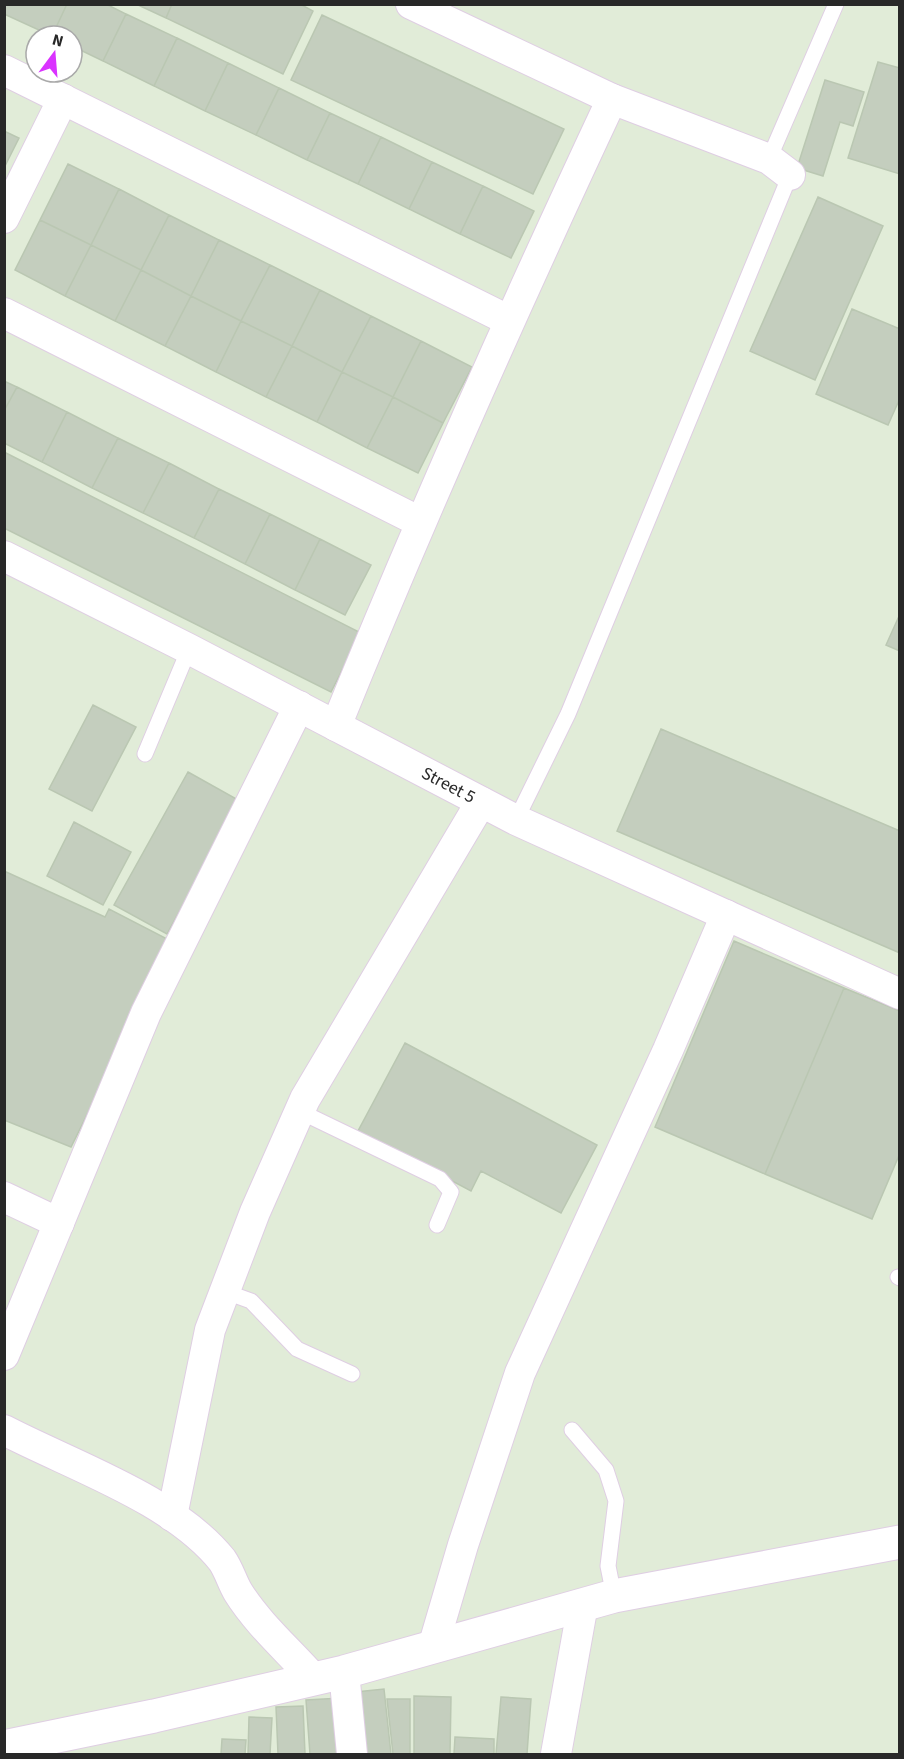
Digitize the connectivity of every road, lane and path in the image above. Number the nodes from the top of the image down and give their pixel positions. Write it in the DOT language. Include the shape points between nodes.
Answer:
graph roads {
  1 [pos="411,4"];
  2 [pos="836,4"];
  3 [pos="4,70"];
  4 [pos="63,99"];
  5 [pos="612,99"];
  6 [pos="780,167"];
  7 [pos="4,218"];
  8 [pos="4,313"];
  9 [pos="508,320"];
  10 [pos="420,522"];
  11 [pos="4,556"];
  12 [pos="189,649"];
  13 [pos="298,706"];
  14 [pos="336,726"];
  15 [pos="145,753"];
  16 [pos="481,802"];
  17 [pos="516,820"];
  18 [pos="726,915"];
  19 [pos="900,994"];
  20 [pos="299,1111"];
  21 [pos="4,1197"];
  22 [pos="59,1223"];
  23 [pos="437,1225"];
  24 [pos="226,1292"];
  25 [pos="4,1355"];
  26 [pos="352,1374"];
  27 [pos="572,1430"];
  28 [pos="5,1433"];
  29 [pos="172,1516"];
  30 [pos="900,1542"];
  31 [pos="615,1596"];
  32 [pos="583,1604"];
  33 [pos="433,1647"];
  34 [pos="328,1675"];
  35 [pos="4,1747"];
  36 [pos="352,1755"];
  37 [pos="556,1755"];
  1 -- 5 [label="street"];
  2 -- 6 [label="lane"];
  3 -- 4 [label="street"];
  4 -- 7 [label="street"];
  4 -- 9 [label="street"];
  5 -- 6 [label="street"];
  5 -- 9 [label="street"];
  6 -- 17 [label="lane" via="573,703"];
  8 -- 10 [label="street"];
  9 -- 10 [label="street"];
  10 -- 14 [label="street"];
  11 -- 12 [label="street, Street 5"];
  12 -- 13 [label="street, Street 5"];
  12 -- 15 [label="lane"];
  13 -- 14 [label="street, Street 5"];
  13 -- 22 [label="street" via="146,1013"];
  14 -- 16 [label="street, Street 5"];
  16 -- 17 [label="street, Street 5"];
  16 -- 20 [label="street"];
  17 -- 18 [label="street, Street 5"];
  18 -- 19 [label="street, Street 5"];
  18 -- 33 [label="street" via="669,1050 520,1373"];
  20 -- 23 [label="lane" via="440,1179 451,1192"];
  20 -- 24 [label="street" via="255,1212"];
  21 -- 22 [label="street"];
  22 -- 25 [label="street"];
  24 -- 26 [label="lane" via="251,1301 297,1349"];
  24 -- 29 [label="street" via="210,1330"];
  27 -- 31 [label="lane" via="606,1470 616,1501 608,1566"];
  28 -- 29 [label="street" via="134,1492"];
  29 -- 34 [label="street" via="221,1560 258,1618"];
  30 -- 31 [label="street"];
  31 -- 32 [label="street"];
  32 -- 33 [label="street"];
  32 -- 37 [label="street"];
  33 -- 34 [label="street"];
  34 -- 35 [label="street"];
  34 -- 36 [label="street"];
}
